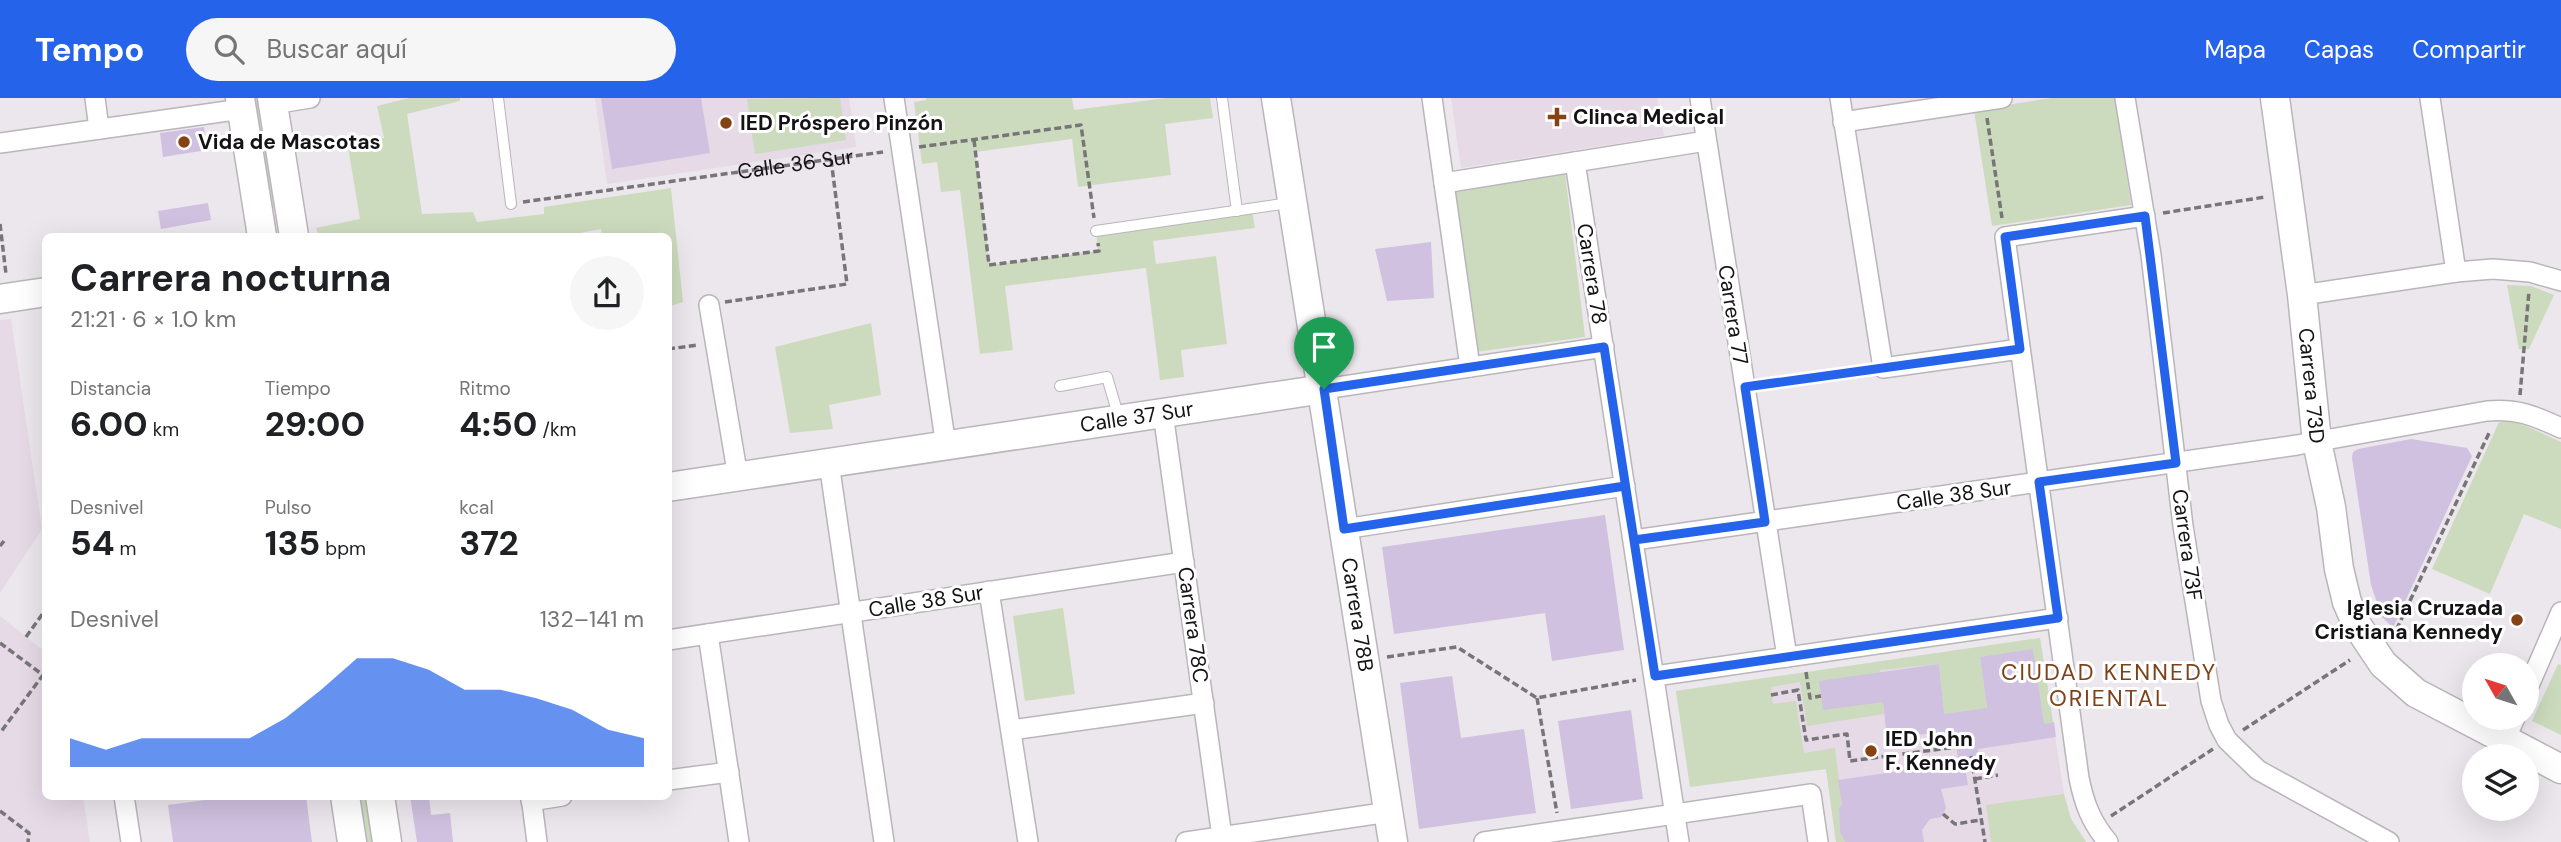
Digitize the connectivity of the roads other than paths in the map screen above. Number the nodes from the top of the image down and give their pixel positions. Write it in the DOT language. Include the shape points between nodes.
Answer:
graph roads {
  1 [pos="95,98"];
  2 [pos="310,98"];
  3 [pos="498,98"];
  4 [pos="894,98"];
  5 [pos="1222,98"];
  6 [pos="1276,98"];
  7 [pos="1432,98"];
  8 [pos="1700,98"];
  9 [pos="1840,98"];
  10 [pos="2125,98"];
  11 [pos="2275,98"];
  12 [pos="2430,98"];
  13 [pos="1993,99"];
  14 [pos="272,101"];
  15 [pos="241,104"];
  16 [pos="1843,122"];
  17 [pos="99,129"];
  18 [pos="1706,141"];
  19 [pos="0,143"];
  20 [pos="1575,162"];
  21 [pos="1444,183"];
  22 [pos="1293,203"];
  23 [pos="511,204"];
  24 [pos="1237,211"];
  25 [pos="2145,216"];
  26 [pos="1096,231"];
  27 [pos="262,233"];
  28 [pos="294,233"];
  29 [pos="2456,272"];
  30 [pos="42,277"];
  31 [pos="2561,281"];
  32 [pos="2,288"];
  33 [pos="42,292"];
  34 [pos="2302,295"];
  35 [pos="709,304"];
  36 [pos="1604,347"];
  37 [pos="2020,349"];
  38 [pos="1470,367"];
  39 [pos="1060,386"];
  40 [pos="1324,389"];
  41 [pos="1163,413"];
  42 [pos="1119,420"];
  43 [pos="2561,428"];
  44 [pos="2317,442"];
  45 [pos="946,446"];
  46 [pos="829,463"];
  47 [pos="2176,463"];
  48 [pos="738,477"];
  49 [pos="2039,482"];
  50 [pos="672,486"];
  51 [pos="1625,486"];
  52 [pos="1765,522"];
  53 [pos="1344,529"];
  54 [pos="1634,540"];
  55 [pos="1184,562"];
  56 [pos="989,591"];
  57 [pos="851,612"];
  58 [pos="2561,612"];
  59 [pos="2058,618"];
  60 [pos="708,634"];
  61 [pos="672,639"];
  62 [pos="1787,657"];
  63 [pos="2539,662"];
  64 [pos="1655,676"];
  65 [pos="1204,704"];
  66 [pos="2462,711"];
  67 [pos="1011,730"];
  68 [pos="2511,730"];
  69 [pos="2561,769"];
  70 [pos="729,772"];
  71 [pos="672,779"];
  72 [pos="125,800"];
  73 [pos="346,800"];
  74 [pos="381,800"];
  75 [pos="531,800"];
  76 [pos="1389,812"];
  77 [pos="1674,813"];
  78 [pos="1223,837"];
  79 [pos="131,842"];
  80 [pos="352,842"];
  81 [pos="387,842"];
  82 [pos="537,842"];
  83 [pos="739,842"];
  84 [pos="884,842"];
  85 [pos="1028,842"];
  86 [pos="1186,842"];
  87 [pos="1393,842"];
  88 [pos="1484,842"];
  89 [pos="1679,842"];
  90 [pos="1818,842"];
  91 [pos="2108,842"];
  92 [pos="2389,842"];
  1 -- 17 [label="street"];
  2 -- 14 [label="street"];
  3 -- 23 [label="lane"];
  4 -- 45 [label="street"];
  5 -- 24 [label="lane"];
  6 -- 22 [label="street, Carrera 78B"];
  7 -- 21 [label="street"];
  8 -- 18 [label="street, Carrera 77"];
  9 -- 16 [label="street"];
  10 -- 25 [label="street, Carrera 73F"];
  11 -- 34 [label="street, Carrera 73D"];
  12 -- 29 [label="street"];
  13 -- 16 [label="street"];
  14 -- 28 [label="street"];
  15 -- 17 [label="street"];
  15 -- 27 [label="street"];
  16 -- 37 [label="street" via="1883,368"];
  17 -- 19 [label="street"];
  18 -- 20 [label="street"];
  18 -- 52 [label="street, Carrera 77"];
  20 -- 21 [label="street"];
  20 -- 36 [label="street, Carrera 78"];
  21 -- 38 [label="street"];
  22 -- 24 [label="lane"];
  22 -- 40 [label="street, Carrera 78B"];
  24 -- 26 [label="lane"];
  25 -- 37 [label="street" via="2005,237"];
  25 -- 47 [label="street, Carrera 73F"];
  29 -- 31 [label="street" via="2530,272"];
  29 -- 34 [label="street"];
  30 -- 32 [label="street"];
  32 -- 33 [label="street"];
  34 -- 44 [label="street, Carrera 73D"];
  35 -- 48 [label="street"];
  36 -- 38 [label="street, Calle 37 Sur"];
  36 -- 51 [label="street, Carrera 78"];
  37 -- 49 [label="street"];
  38 -- 40 [label="street, Calle 37 Sur"];
  39 -- 42 [label="lane" via="1107,377"];
  40 -- 41 [label="street, Calle 37 Sur"];
  40 -- 53 [label="street, Carrera 78B"];
  41 -- 42 [label="street, Calle 37 Sur"];
  41 -- 55 [label="street, Carrera 78C"];
  42 -- 45 [label="street, Calle 37 Sur"];
  43 -- 44 [label="street, Calle 38 Sur" via="2509,410"];
  44 -- 47 [label="street, Calle 38 Sur"];
  44 -- 66 [label="street, Carrera 73D" via="2339,569 2357,625 2387,654 2416,693"];
  45 -- 46 [label="street, Calle 37 Sur"];
  46 -- 48 [label="street, Calle 37 Sur"];
  46 -- 57 [label="street"];
  47 -- 49 [label="street, Calle 38 Sur"];
  47 -- 92 [label="street, Carrera 73F" via="2211,701 2227,740 2258,770"];
  48 -- 50 [label="street, Calle 37 Sur"];
  49 -- 52 [label="street, Calle 38 Sur"];
  49 -- 59 [label="street"];
  51 -- 53 [label="street"];
  51 -- 54 [label="street, Carrera 78"];
  52 -- 54 [label="street, Calle 38 Sur"];
  52 -- 62 [label="street, Carrera 77"];
  53 -- 76 [label="street, Carrera 78B"];
  54 -- 64 [label="street, Carrera 78"];
  55 -- 56 [label="street, Calle 38 Sur"];
  55 -- 65 [label="street, Carrera 78C"];
  56 -- 57 [label="street, Calle 38 Sur"];
  56 -- 67 [label="street"];
  57 -- 60 [label="street, Calle 38 Sur"];
  57 -- 84 [label="street"];
  58 -- 63 [label="street"];
  59 -- 62 [label="street"];
  59 -- 91 [label="street" via="2085,807"];
  60 -- 61 [label="street, Calle 38 Sur"];
  60 -- 70 [label="street"];
  62 -- 64 [label="street"];
  64 -- 77 [label="street, Carrera 78"];
  65 -- 67 [label="street"];
  65 -- 78 [label="street, Carrera 78C"];
  67 -- 85 [label="street"];
  68 -- 69 [label="street, Carrera 73D"];
  70 -- 71 [label="street"];
  70 -- 83 [label="street"];
  72 -- 79 [label="street"];
  73 -- 80 [label="street"];
  74 -- 81 [label="street"];
  75 -- 82 [label="street"];
  76 -- 78 [label="street"];
  76 -- 87 [label="street, Carrera 78B"];
  77 -- 88 [label="street"];
  77 -- 89 [label="street, Carrera 78"];
  77 -- 90 [label="street" via="1811,794"];
  78 -- 86 [label="street"];
}
